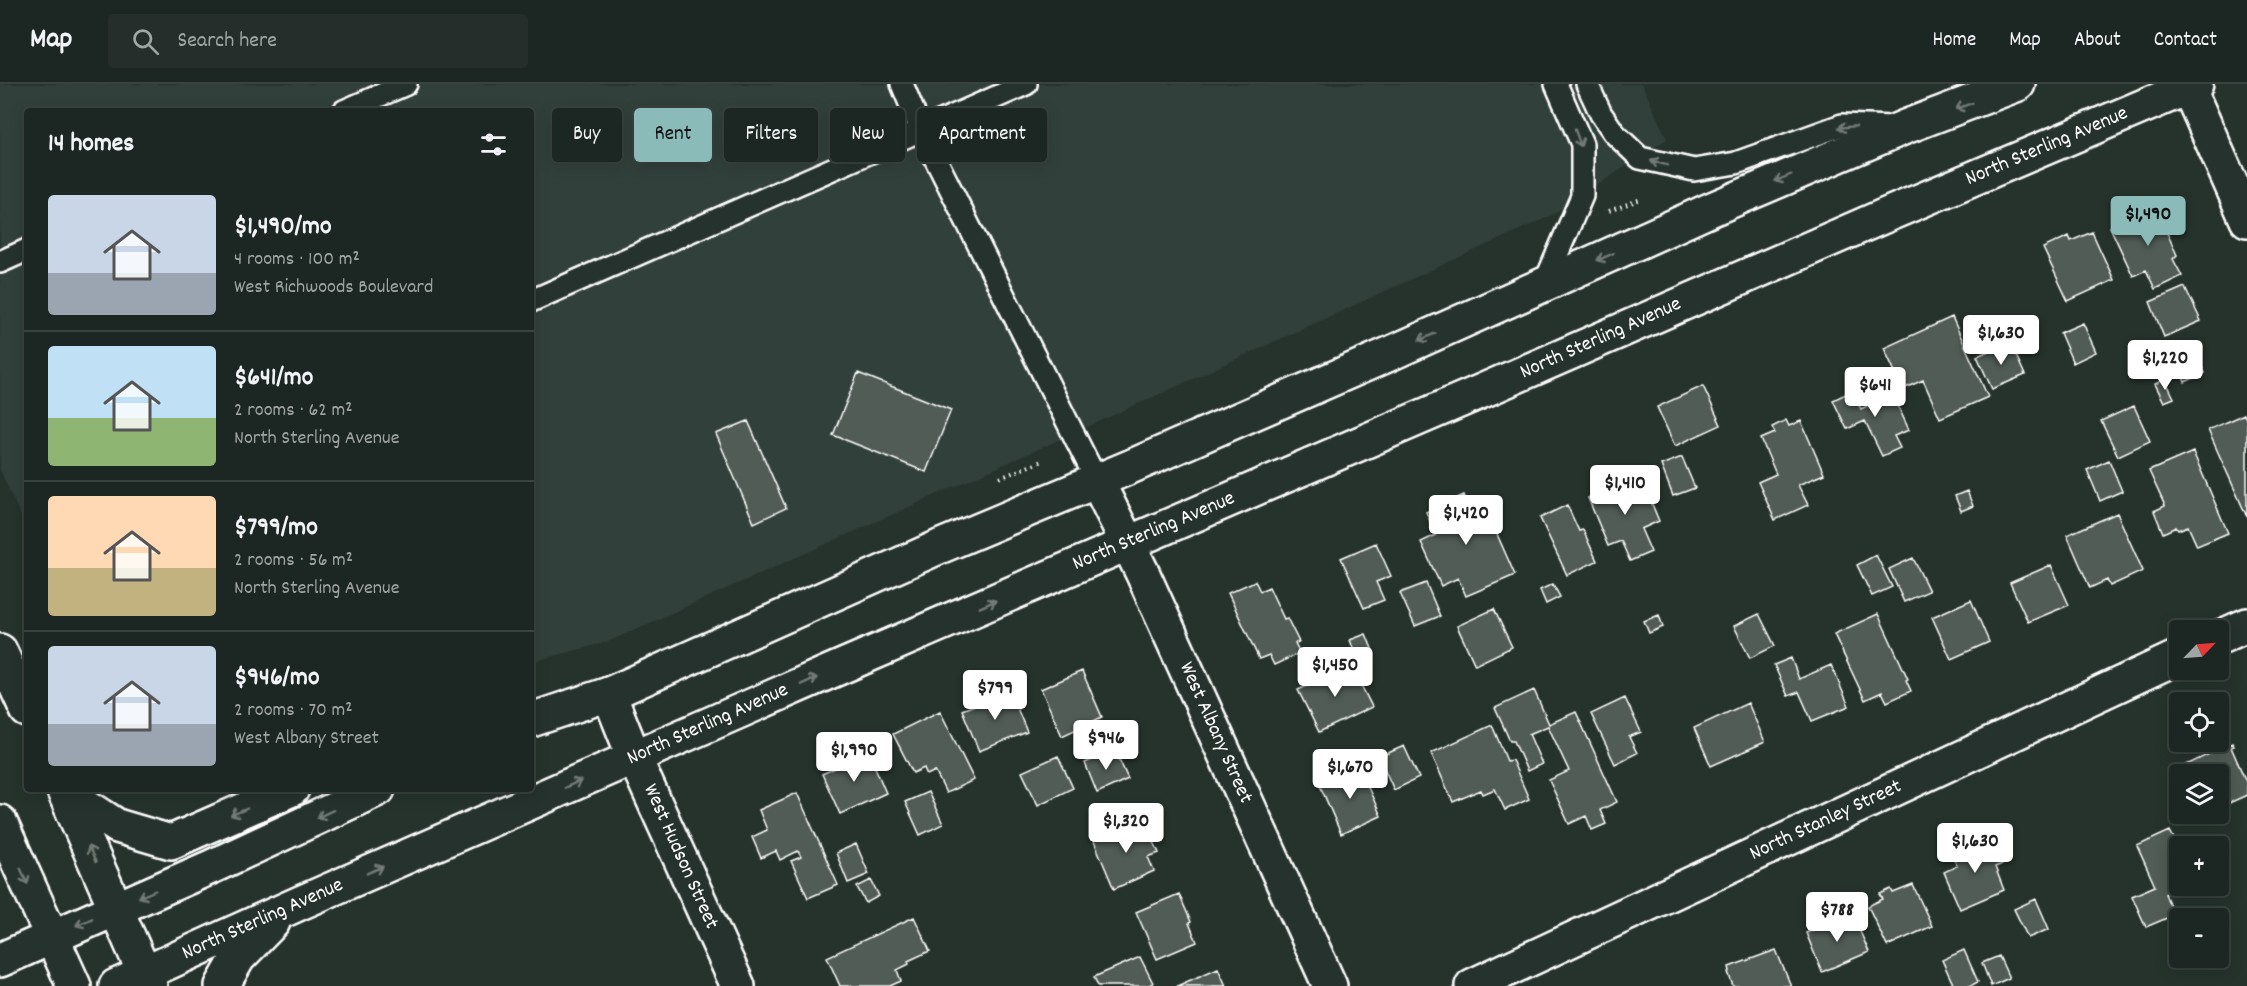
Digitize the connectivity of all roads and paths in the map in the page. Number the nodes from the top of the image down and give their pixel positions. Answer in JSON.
{"nodes":[{"id":1,"x":406,"y":84,"type":"edge"},
{"id":2,"x":902,"y":84,"type":"edge"},
{"id":3,"x":1026,"y":84,"type":"edge"},
{"id":4,"x":1556,"y":84,"type":"edge"},
{"id":5,"x":1587,"y":84,"type":"edge"},
{"id":6,"x":2018,"y":84,"type":"edge"},
{"id":7,"x":2190,"y":85,"type":"edge"},
{"id":8,"x":351,"y":108,"type":"edge"},
{"id":9,"x":971,"y":108,"type":"edge"},
{"id":10,"x":917,"y":120,"type":"edge"},
{"id":11,"x":1905,"y":127,"type":"junction"},
{"id":12,"x":917,"y":132,"type":"edge"},
{"id":13,"x":937,"y":162,"type":"edge"},
{"id":14,"x":1643,"y":198,"type":"dead end"},
{"id":15,"x":1602,"y":214,"type":"dead end"},
{"id":16,"x":2247,"y":220,"type":"edge"},
{"id":17,"x":24,"y":251,"type":"edge"},
{"id":18,"x":0,"y":262,"type":"edge"},
{"id":19,"x":1544,"y":285,"type":"junction"},
{"id":20,"x":534,"y":300,"type":"edge"},
{"id":21,"x":1044,"y":460,"type":"dead end"},
{"id":22,"x":1000,"y":478,"type":"dead end"},
{"id":23,"x":1097,"y":481,"type":"junction"},
{"id":24,"x":1128,"y":543,"type":"junction"},
{"id":25,"x":2247,"y":625,"type":"edge"},
{"id":26,"x":2229,"y":633,"type":"edge"},
{"id":27,"x":0,"y":651,"type":"edge"},
{"id":28,"x":2169,"y":661,"type":"edge"},
{"id":29,"x":609,"y":694,"type":"junction"},
{"id":30,"x":24,"y":703,"type":"edge"},
{"id":31,"x":534,"y":719,"type":"edge"},
{"id":32,"x":634,"y":757,"type":"junction"},
{"id":33,"x":65,"y":792,"type":"edge"},
{"id":34,"x":67,"y":792,"type":"edge"},
{"id":35,"x":285,"y":792,"type":"edge"},
{"id":36,"x":372,"y":792,"type":"edge"},
{"id":37,"x":0,"y":822,"type":"edge"},
{"id":38,"x":117,"y":907,"type":"junction"},
{"id":39,"x":283,"y":911,"type":"junction"},
{"id":40,"x":51,"y":937,"type":"junction"},
{"id":41,"x":0,"y":960,"type":"edge"},
{"id":42,"x":137,"y":982,"type":"edge"},
{"id":43,"x":74,"y":986,"type":"edge"},
{"id":44,"x":222,"y":986,"type":"edge"},
{"id":45,"x":738,"y":986,"type":"edge"},
{"id":46,"x":1330,"y":986,"type":"edge"},
{"id":47,"x":1472,"y":986,"type":"edge"}],
"edges":[{"from":1,"to":8,"type":"lane"},
{"from":2,"to":10,"type":"lane"},
{"from":3,"to":9,"type":"lane"},
{"from":4,"to":19,"type":"lane","one_way":true},
{"from":11,"to":5,"type":"lane","one_way":true},
{"from":6,"to":11,"type":"main road","one_way":true},
{"from":7,"to":16,"type":"main road"},
{"from":7,"to":24,"type":"main road","name":"North Sterling Avenue"},
{"from":11,"to":19,"type":"main road","one_way":true},
{"from":12,"to":20,"type":"lane"},
{"from":13,"to":23,"type":"lane"},
{"from":14,"to":15,"type":"path"},
{"from":17,"to":18,"type":"lane"},
{"from":19,"to":23,"type":"main road","one_way":true},
{"from":21,"to":22,"type":"path"},
{"from":23,"to":24,"type":"main road","name":"West Albany Street"},
{"from":23,"to":29,"type":"main road"},
{"from":32,"to":24,"type":"main road","name":"North Sterling Avenue","one_way":true},
{"from":24,"to":46,"type":"main road","name":"West Albany Street"},
{"from":25,"to":26,"type":"main road"},
{"from":27,"to":30,"type":"main road"},
{"from":28,"to":47,"type":"main road","name":"North Stanley Street"},
{"from":29,"to":31,"type":"main road"},
{"from":29,"to":32,"type":"main road","name":"West Hudson Street"},
{"from":39,"to":32,"type":"main road","name":"North Sterling Avenue","one_way":true},
{"from":32,"to":45,"type":"main road","name":"West Hudson Street"},
{"from":38,"to":33,"type":"main road","one_way":true},
{"from":35,"to":34,"type":"main road","one_way":true},
{"from":36,"to":38,"type":"main road","one_way":true},
{"from":37,"to":40,"type":"main road","one_way":true},
{"from":38,"to":40,"type":"main road","one_way":true},
{"from":38,"to":42,"type":"main road"},
{"from":39,"to":42,"type":"main road","name":"North Sterling Avenue"},
{"from":39,"to":44,"type":"main road"},
{"from":40,"to":41,"type":"main road"},
{"from":40,"to":43,"type":"main road"}]}
